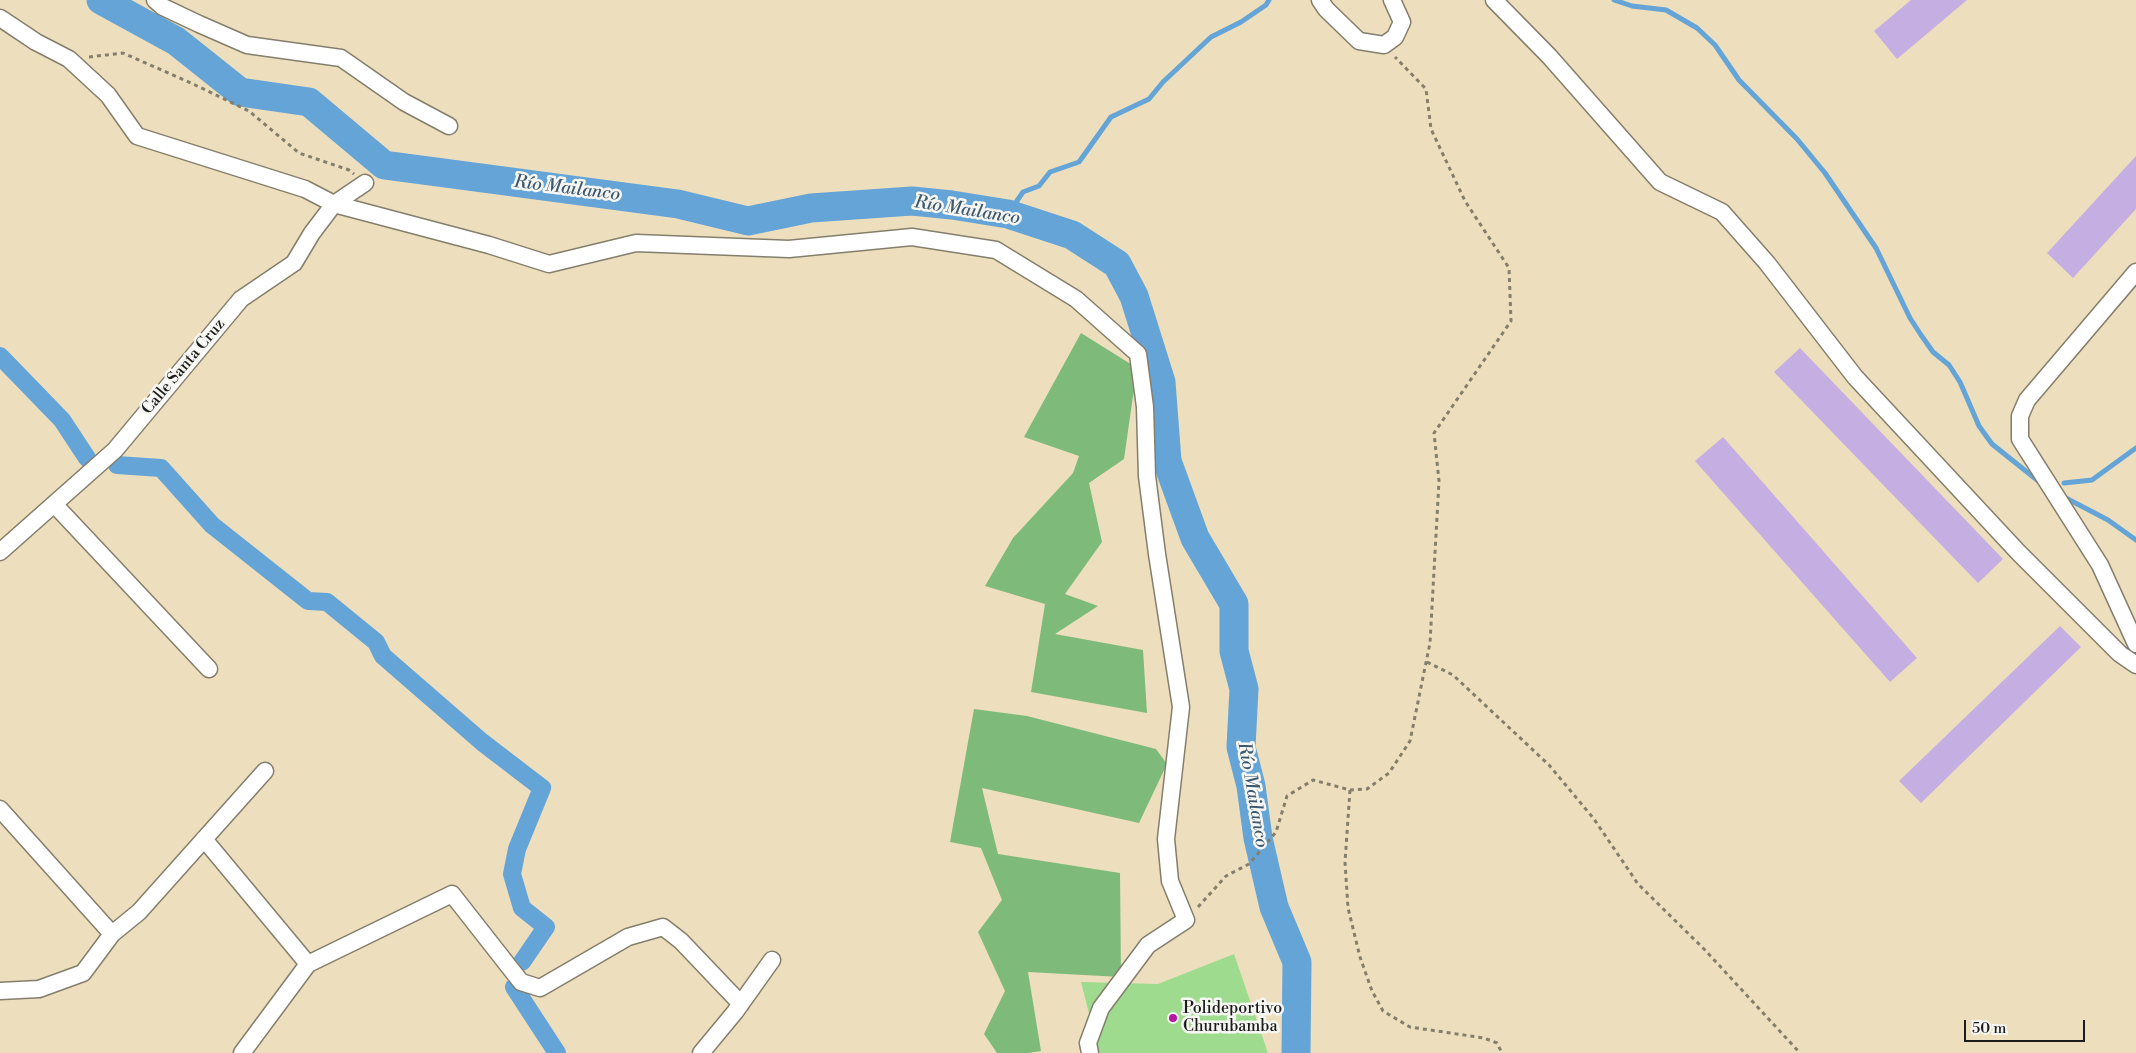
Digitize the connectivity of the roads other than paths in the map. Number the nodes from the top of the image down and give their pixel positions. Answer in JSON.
{"nodes":[{"id":1,"x":155,"y":0,"type":"edge"},
{"id":2,"x":1320,"y":0,"type":"edge"},
{"id":3,"x":1392,"y":0,"type":"edge"},
{"id":4,"x":1494,"y":0,"type":"edge"},
{"id":5,"x":0,"y":18,"type":"edge"},
{"id":6,"x":449,"y":126,"type":"dead end"},
{"id":7,"x":365,"y":183,"type":"road end"},
{"id":8,"x":334,"y":204,"type":"junction"},
{"id":9,"x":2136,"y":272,"type":"edge"},
{"id":10,"x":54,"y":504,"type":"junction"},
{"id":11,"x":0,"y":552,"type":"edge"},
{"id":12,"x":2136,"y":644,"type":"edge"},
{"id":13,"x":2136,"y":664,"type":"edge"},
{"id":14,"x":209,"y":669,"type":"dead end"},
{"id":15,"x":265,"y":771,"type":"dead end"},
{"id":16,"x":0,"y":809,"type":"edge"},
{"id":17,"x":204,"y":839,"type":"junction"},
{"id":18,"x":112,"y":934,"type":"junction"},
{"id":19,"x":772,"y":960,"type":"dead end"},
{"id":20,"x":308,"y":964,"type":"junction"},
{"id":21,"x":0,"y":992,"type":"edge"},
{"id":22,"x":741,"y":1004,"type":"junction"},
{"id":23,"x":242,"y":1053,"type":"edge"},
{"id":24,"x":701,"y":1053,"type":"edge"},
{"id":25,"x":1090,"y":1053,"type":"edge"}],
"edges":[{"from":1,"to":6,"type":"street"},
{"from":2,"to":3,"type":"street"},
{"from":4,"to":13,"type":"street"},
{"from":5,"to":8,"type":"street"},
{"from":7,"to":8,"type":"street","name":"Calle Santa Cruz"},
{"from":8,"to":10,"type":"street","name":"Calle Santa Cruz"},
{"from":8,"to":25,"type":"street"},
{"from":9,"to":12,"type":"street"},
{"from":10,"to":11,"type":"street","name":"Calle Santa Cruz"},
{"from":10,"to":14,"type":"street"},
{"from":15,"to":17,"type":"street"},
{"from":16,"to":18,"type":"street"},
{"from":17,"to":18,"type":"street"},
{"from":17,"to":20,"type":"street"},
{"from":18,"to":21,"type":"street"},
{"from":19,"to":22,"type":"street"},
{"from":20,"to":22,"type":"street"},
{"from":20,"to":23,"type":"street"},
{"from":22,"to":24,"type":"street"}]}
